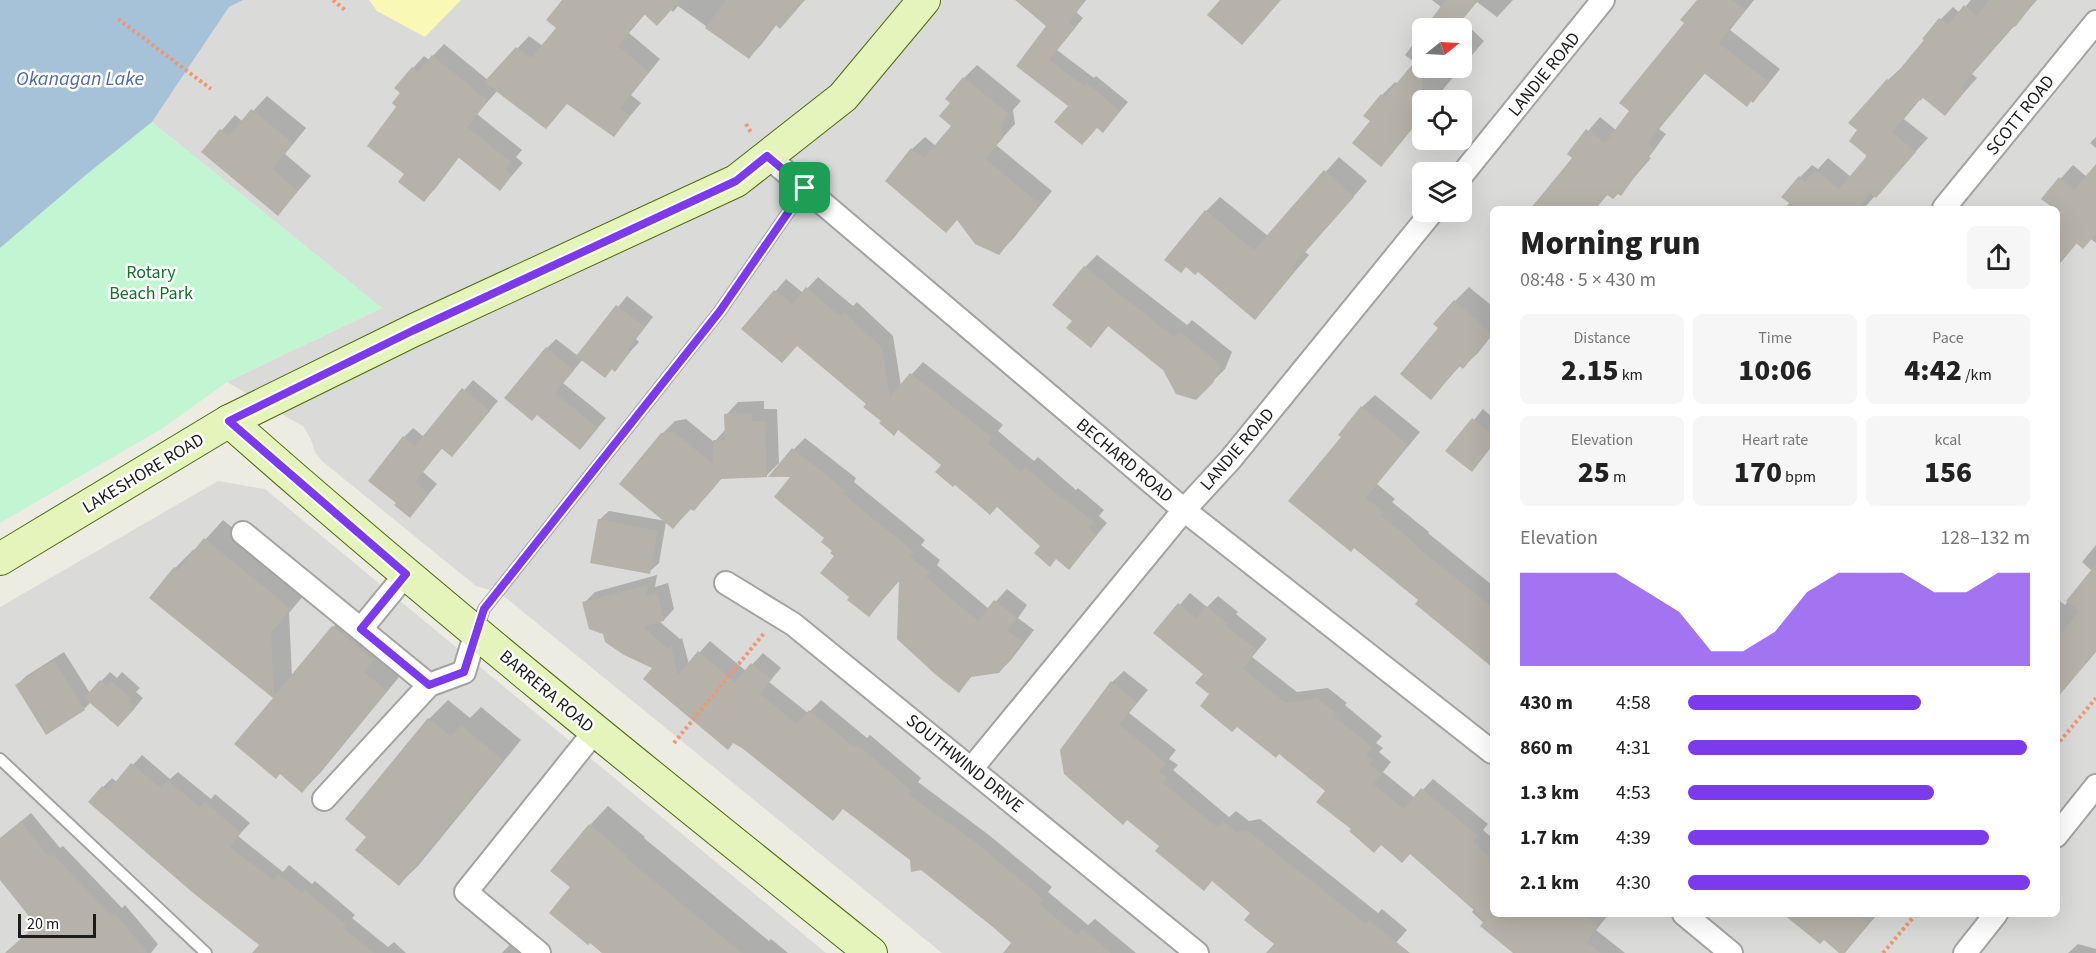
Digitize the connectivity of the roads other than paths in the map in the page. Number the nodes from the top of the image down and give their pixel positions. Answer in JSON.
{"nodes":[{"id":1,"x":924,"y":0,"type":"edge"},
{"id":2,"x":1603,"y":0,"type":"edge"},
{"id":3,"x":2096,"y":22,"type":"edge"},
{"id":4,"x":767,"y":156,"type":"junction"},
{"id":5,"x":1472,"y":162,"type":"edge"},
{"id":6,"x":805,"y":188,"type":"junction"},
{"id":7,"x":1946,"y":206,"type":"edge"},
{"id":8,"x":1424,"y":222,"type":"edge"},
{"id":9,"x":229,"y":421,"type":"junction"},
{"id":10,"x":1184,"y":510,"type":"junction"},
{"id":11,"x":243,"y":533,"type":"dead end"},
{"id":12,"x":0,"y":560,"type":"edge"},
{"id":13,"x":406,"y":574,"type":"junction"},
{"id":14,"x":726,"y":583,"type":"dead end"},
{"id":15,"x":361,"y":629,"type":"junction"},
{"id":16,"x":476,"y":632,"type":"junction"},
{"id":17,"x":429,"y":685,"type":"junction"},
{"id":18,"x":595,"y":731,"type":"junction"},
{"id":19,"x":1490,"y":750,"type":"edge"},
{"id":20,"x":0,"y":759,"type":"edge"},
{"id":21,"x":972,"y":768,"type":"junction"},
{"id":22,"x":2096,"y":786,"type":"edge"},
{"id":23,"x":324,"y":799,"type":"dead end"},
{"id":24,"x":2060,"y":831,"type":"edge"},
{"id":25,"x":1688,"y":917,"type":"edge"},
{"id":26,"x":1994,"y":917,"type":"edge"},
{"id":27,"x":206,"y":953,"type":"edge"},
{"id":28,"x":539,"y":953,"type":"edge"},
{"id":29,"x":871,"y":953,"type":"edge"},
{"id":30,"x":1197,"y":953,"type":"edge"},
{"id":31,"x":1731,"y":953,"type":"edge"},
{"id":32,"x":1965,"y":953,"type":"edge"}],
"edges":[{"from":1,"to":4,"type":"main road","name":"LAKESHORE ROAD"},
{"from":2,"to":5,"type":"street","name":"LANDIE ROAD"},
{"from":3,"to":7,"type":"street","name":"SCOTT ROAD"},
{"from":4,"to":6,"type":"street","name":"BECHARD ROAD"},
{"from":4,"to":9,"type":"main road","name":"LAKESHORE ROAD"},
{"from":6,"to":10,"type":"street","name":"BECHARD ROAD"},
{"from":6,"to":16,"type":"lane"},
{"from":8,"to":10,"type":"street","name":"LANDIE ROAD"},
{"from":9,"to":12,"type":"main road","name":"LAKESHORE ROAD"},
{"from":9,"to":13,"type":"main road","name":"BARRERA ROAD"},
{"from":10,"to":19,"type":"street","name":"BECHARD ROAD"},
{"from":10,"to":21,"type":"street","name":"LANDIE ROAD"},
{"from":11,"to":15,"type":"street"},
{"from":13,"to":15,"type":"street"},
{"from":13,"to":16,"type":"main road","name":"BARRERA ROAD"},
{"from":14,"to":21,"type":"street","name":"SOUTHWIND DRIVE"},
{"from":15,"to":17,"type":"street"},
{"from":16,"to":17,"type":"street"},
{"from":16,"to":18,"type":"main road","name":"BARRERA ROAD"},
{"from":17,"to":23,"type":"street"},
{"from":18,"to":28,"type":"street"},
{"from":18,"to":29,"type":"main road","name":"BARRERA ROAD"},
{"from":20,"to":27,"type":"lane"},
{"from":21,"to":30,"type":"street","name":"SOUTHWIND DRIVE"},
{"from":22,"to":24,"type":"street"},
{"from":25,"to":31,"type":"street"},
{"from":26,"to":32,"type":"street"}]}
